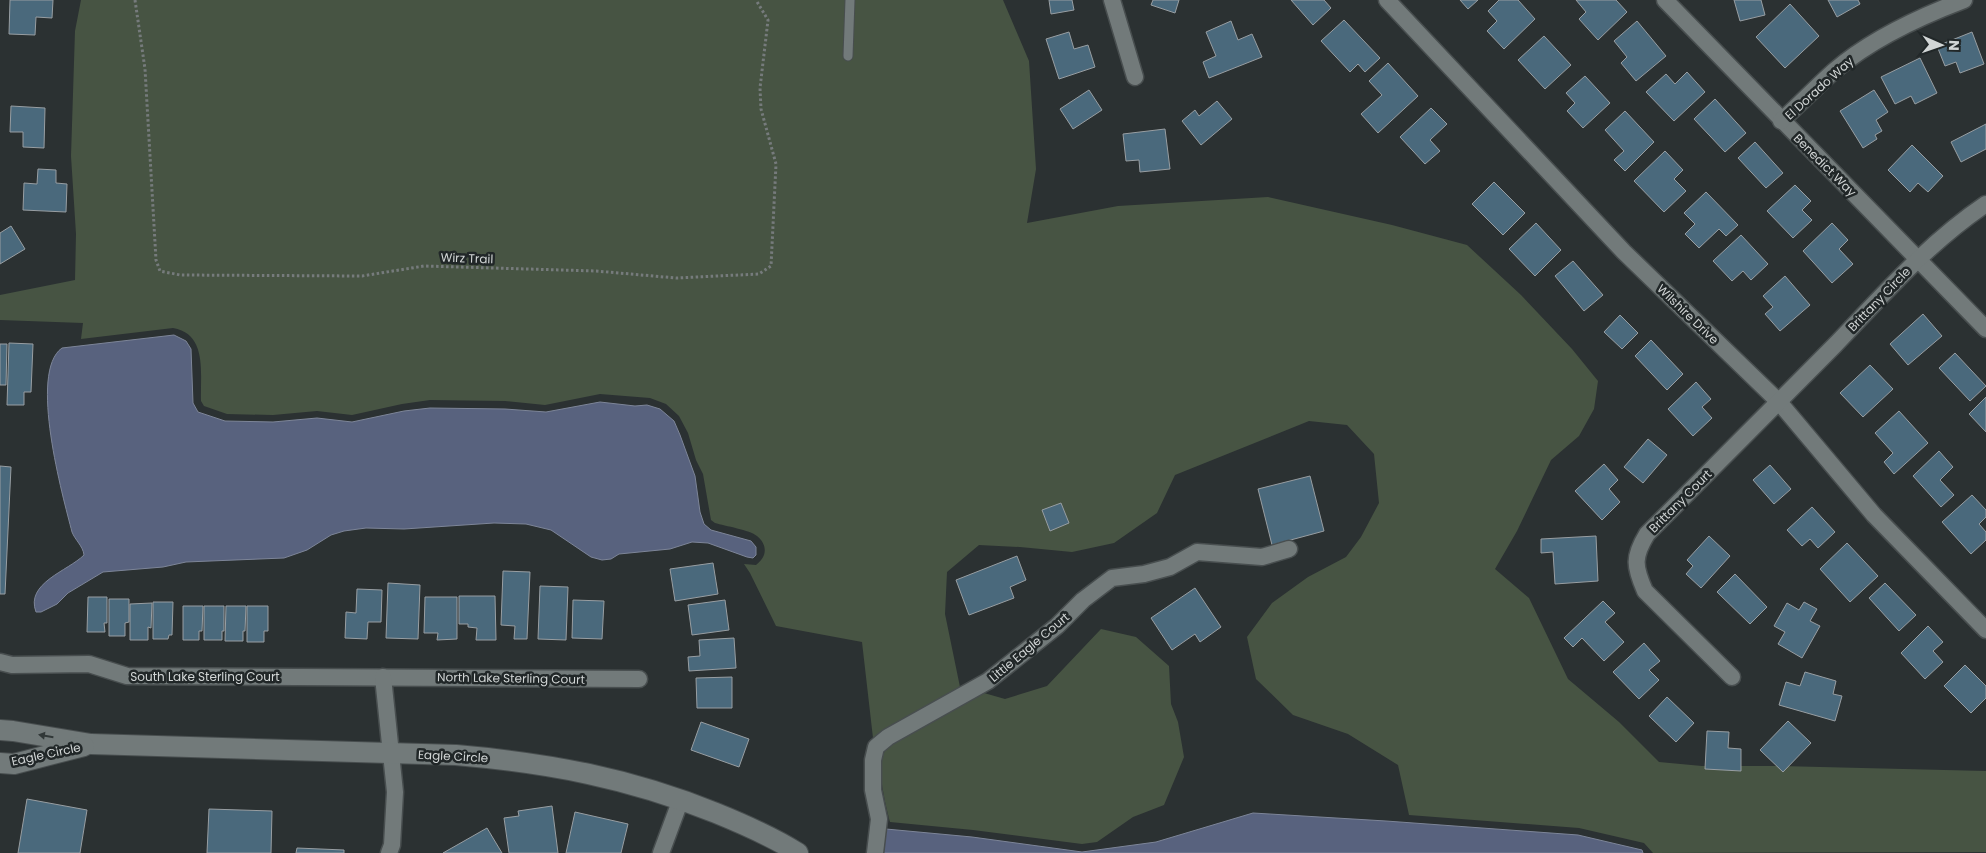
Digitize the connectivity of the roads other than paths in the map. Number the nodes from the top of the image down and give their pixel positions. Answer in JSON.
{"nodes":[{"id":1,"x":850,"y":0,"type":"edge"},
{"id":2,"x":1112,"y":0,"type":"edge"},
{"id":3,"x":1387,"y":0,"type":"edge"},
{"id":4,"x":1665,"y":0,"type":"edge"},
{"id":5,"x":1964,"y":0,"type":"edge"},
{"id":6,"x":848,"y":56,"type":"dead end"},
{"id":7,"x":1135,"y":77,"type":"dead end"},
{"id":8,"x":1782,"y":121,"type":"junction"},
{"id":9,"x":1986,"y":204,"type":"edge"},
{"id":10,"x":1918,"y":259,"type":"junction"},
{"id":11,"x":1986,"y":329,"type":"edge"},
{"id":12,"x":1779,"y":402,"type":"junction"},
{"id":13,"x":1289,"y":549,"type":"dead end"},
{"id":14,"x":1986,"y":630,"type":"edge"},
{"id":15,"x":0,"y":662,"type":"edge"},
{"id":16,"x":383,"y":676,"type":"junction"},
{"id":17,"x":1732,"y":676,"type":"dead end"},
{"id":18,"x":639,"y":679,"type":"dead end"},
{"id":19,"x":0,"y":730,"type":"edge"},
{"id":20,"x":91,"y":744,"type":"junction"},
{"id":21,"x":391,"y":754,"type":"junction"},
{"id":22,"x":0,"y":763,"type":"edge"},
{"id":23,"x":681,"y":799,"type":"junction"},
{"id":24,"x":389,"y":853,"type":"edge"},
{"id":25,"x":661,"y":853,"type":"edge"},
{"id":26,"x":798,"y":853,"type":"edge"},
{"id":27,"x":876,"y":853,"type":"edge"}],
"edges":[{"from":1,"to":6,"type":"lane"},
{"from":2,"to":7,"type":"street"},
{"from":3,"to":12,"type":"street","name":"Wilshire Drive"},
{"from":4,"to":8,"type":"street","name":"Benedict Way"},
{"from":5,"to":8,"type":"street","name":"El Dorado Way"},
{"from":8,"to":10,"type":"street","name":"Benedict Way"},
{"from":9,"to":10,"type":"street","name":"Brittany Circle"},
{"from":10,"to":11,"type":"street","name":"Benedict Way"},
{"from":10,"to":12,"type":"street","name":"Brittany Circle"},
{"from":12,"to":14,"type":"street","name":"Wilshire Drive"},
{"from":12,"to":17,"type":"street","name":"Brittany Court"},
{"from":13,"to":27,"type":"street","name":"Little Eagle Court"},
{"from":15,"to":16,"type":"street","name":"South Lake Sterling Court"},
{"from":16,"to":18,"type":"street","name":"North Lake Sterling Court"},
{"from":16,"to":21,"type":"street"},
{"from":20,"to":19,"type":"street","name":"Eagle Circle","one_way":true},
{"from":20,"to":21,"type":"street","name":"Eagle Circle"},
{"from":20,"to":22,"type":"street","name":"Eagle Circle"},
{"from":21,"to":23,"type":"street","name":"Eagle Circle"},
{"from":21,"to":24,"type":"street"},
{"from":23,"to":25,"type":"street"},
{"from":23,"to":26,"type":"street","name":"Eagle Circle"}]}
